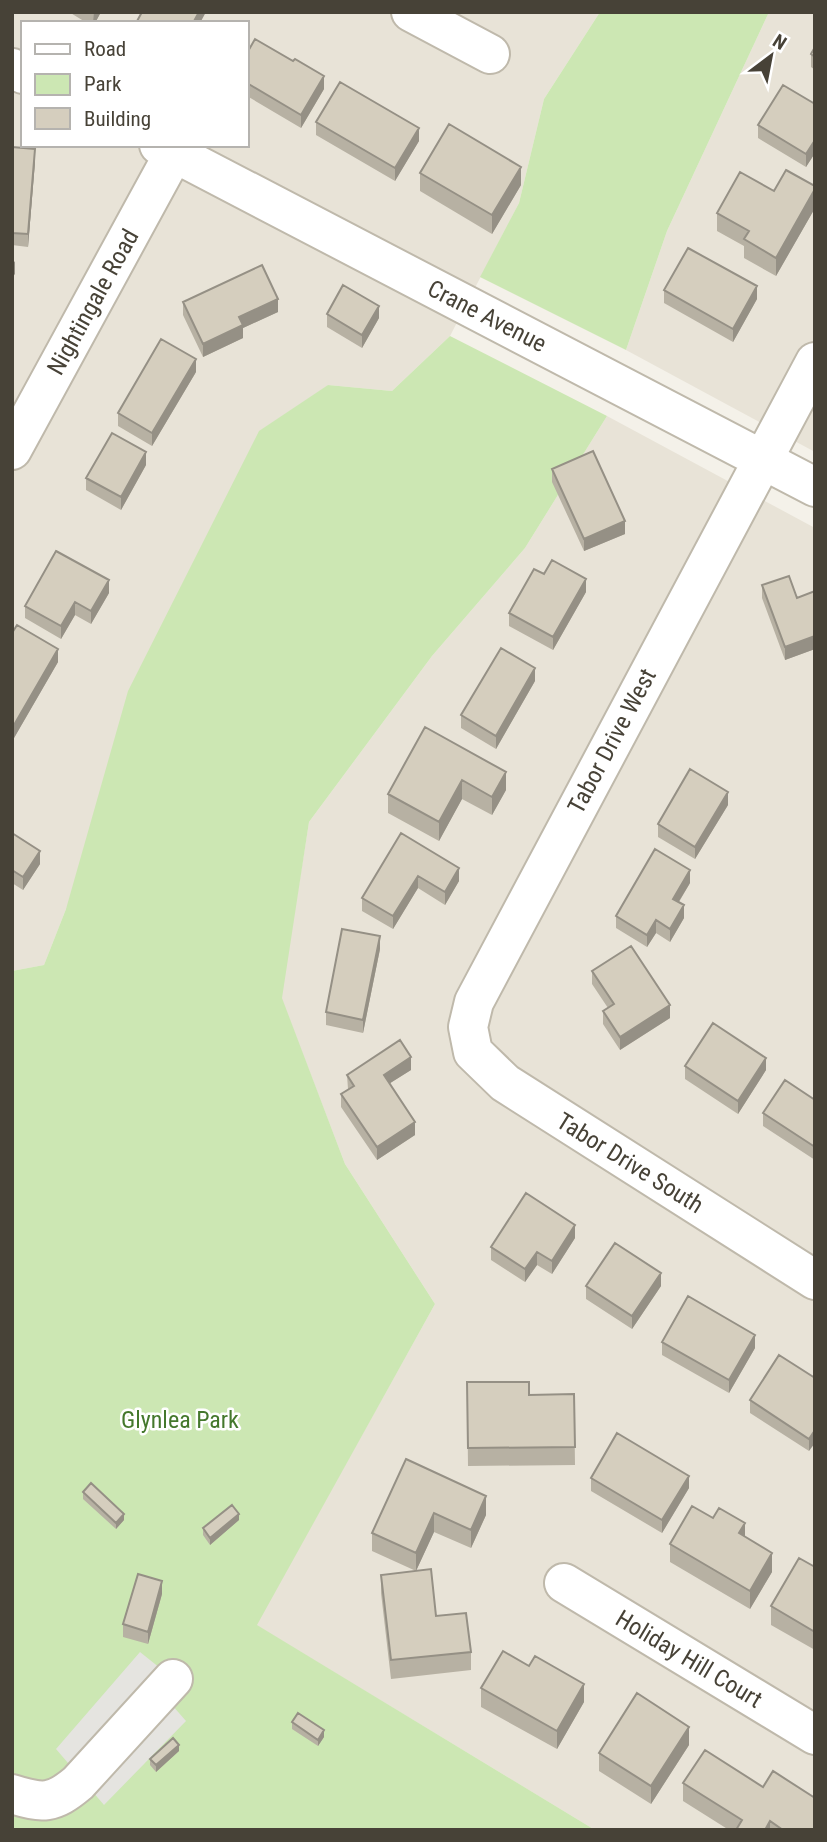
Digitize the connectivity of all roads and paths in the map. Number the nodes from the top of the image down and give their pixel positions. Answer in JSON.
{"nodes":[{"id":1,"x":411,"y":12,"type":"edge"},
{"id":2,"x":490,"y":54,"type":"dead end"},
{"id":3,"x":167,"y":149,"type":"edge"},
{"id":4,"x":815,"y":362,"type":"edge"},
{"id":5,"x":12,"y":450,"type":"edge"},
{"id":6,"x":762,"y":458,"type":"junction"},
{"id":7,"x":815,"y":487,"type":"edge"},
{"id":8,"x":468,"y":1027,"type":"joint"},
{"id":9,"x":815,"y":1280,"type":"edge"},
{"id":10,"x":564,"y":1583,"type":"dead end"},
{"id":11,"x":173,"y":1679,"type":"dead end"},
{"id":12,"x":815,"y":1735,"type":"edge"},
{"id":13,"x":12,"y":1794,"type":"edge"}],
"edges":[{"from":1,"to":2,"type":"street"},
{"from":3,"to":5,"type":"street","name":"Nightingale Road"},
{"from":3,"to":6,"type":"street","name":"Crane Avenue"},
{"from":4,"to":6,"type":"street","name":"Tabor Drive West"},
{"from":6,"to":7,"type":"street","name":"Crane Avenue"},
{"from":6,"to":8,"type":"street","name":"Tabor Drive West"},
{"from":8,"to":9,"type":"street","name":"Tabor Drive South"},
{"from":10,"to":12,"type":"street","name":"Holiday Hill Court"},
{"from":11,"to":13,"type":"street"}]}
